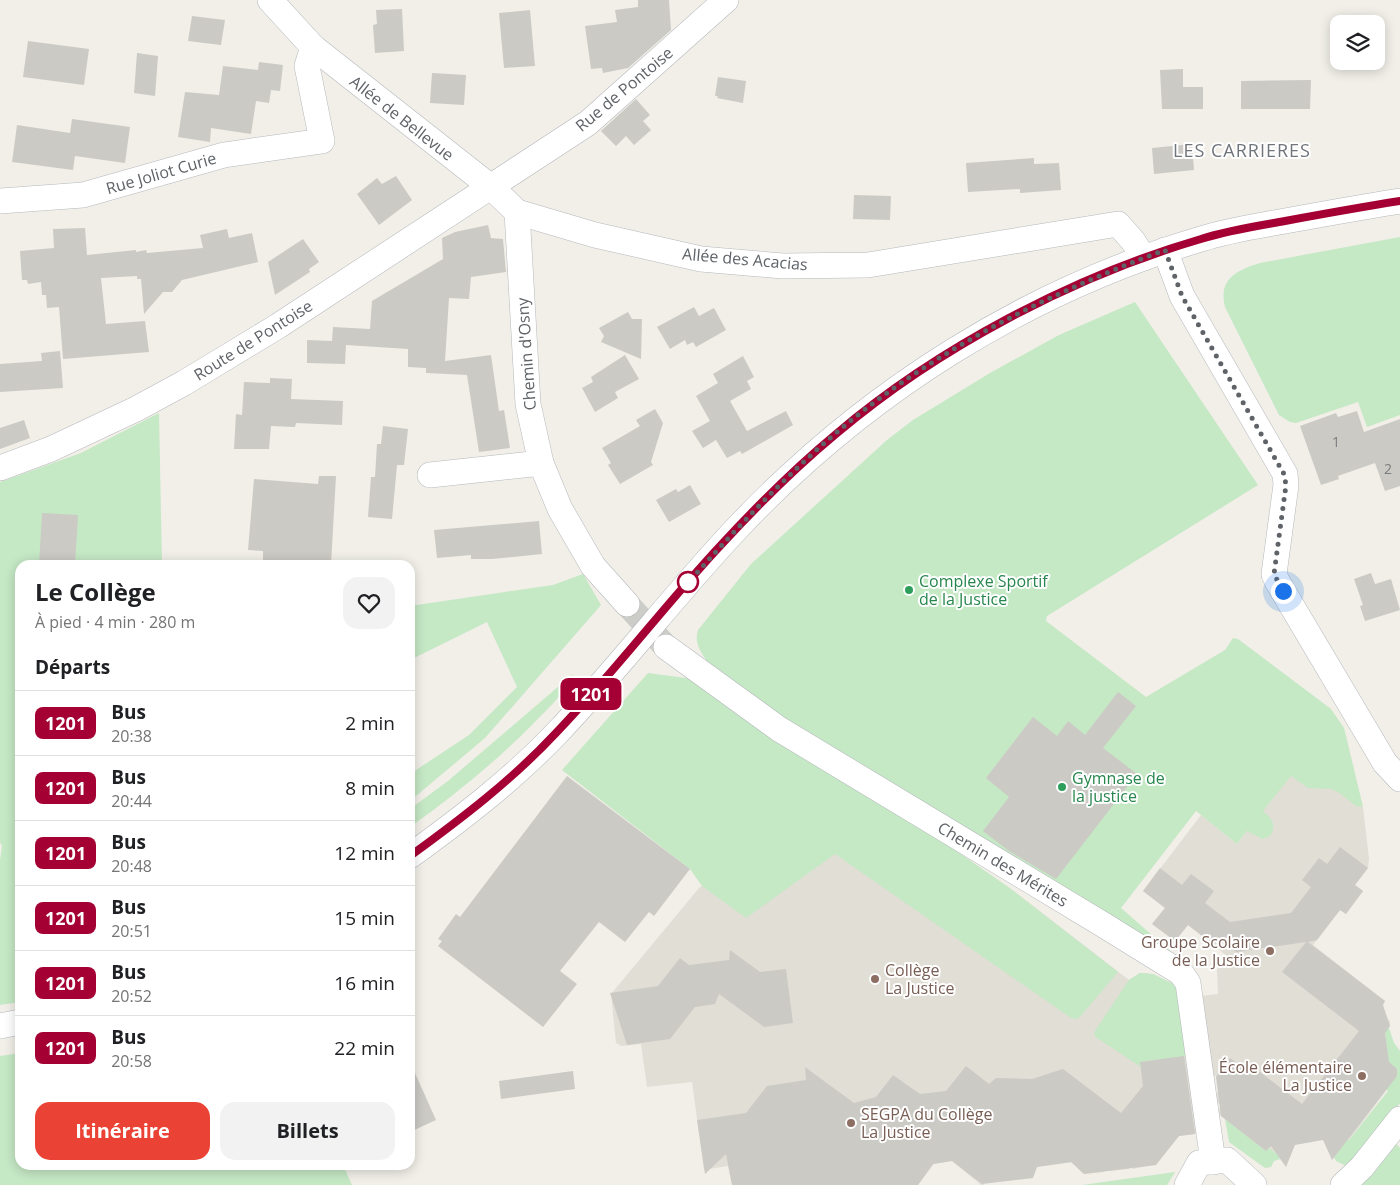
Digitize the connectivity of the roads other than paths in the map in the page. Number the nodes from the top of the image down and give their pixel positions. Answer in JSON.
{"nodes":[{"id":1,"x":270,"y":0,"type":"edge"},
{"id":2,"x":726,"y":0,"type":"edge"},
{"id":3,"x":313,"y":47,"type":"junction"},
{"id":4,"x":491,"y":187,"type":"junction"},
{"id":5,"x":0,"y":201,"type":"edge"},
{"id":6,"x":1400,"y":201,"type":"edge"},
{"id":7,"x":517,"y":212,"type":"junction"},
{"id":8,"x":1154,"y":254,"type":"junction"},
{"id":9,"x":541,"y":463,"type":"junction"},
{"id":10,"x":0,"y":468,"type":"edge"},
{"id":11,"x":430,"y":475,"type":"dead end"},
{"id":12,"x":622,"y":599,"type":"tunnel mouth"},
{"id":13,"x":666,"y":647,"type":"tunnel mouth"},
{"id":14,"x":1400,"y":779,"type":"edge"},
{"id":15,"x":415,"y":852,"type":"edge"},
{"id":16,"x":15,"y":1023,"type":"edge"},
{"id":17,"x":0,"y":1026,"type":"edge"},
{"id":18,"x":1400,"y":1119,"type":"edge"},
{"id":19,"x":1213,"y":1162,"type":"junction"},
{"id":20,"x":1187,"y":1185,"type":"edge"},
{"id":21,"x":1254,"y":1185,"type":"edge"},
{"id":22,"x":1343,"y":1185,"type":"edge"}],
"edges":[{"from":1,"to":3,"type":"street","name":"Allée de Bellevue"},
{"from":2,"to":4,"type":"street","name":"Rue de Pontoise"},
{"from":3,"to":4,"type":"street","name":"Allée de Bellevue"},
{"from":3,"to":5,"type":"street","name":"Rue Joliot Curie"},
{"from":4,"to":7,"type":"street","name":"Allée des Acacias"},
{"from":4,"to":10,"type":"street","name":"Route de Pontoise"},
{"from":6,"to":8,"type":"street"},
{"from":7,"to":8,"type":"street","name":"Allée des Acacias"},
{"from":7,"to":9,"type":"street","name":"Chemin d'Osny"},
{"from":8,"to":14,"type":"street"},
{"from":8,"to":15,"type":"street"},
{"from":9,"to":11,"type":"street"},
{"from":9,"to":12,"type":"street","name":"Chemin d'Osny"},
{"from":13,"to":19,"type":"street","name":"Chemin des Mérites"},
{"from":16,"to":17,"type":"street"},
{"from":18,"to":22,"type":"street"},
{"from":19,"to":20,"type":"street"},
{"from":19,"to":21,"type":"street"}]}
